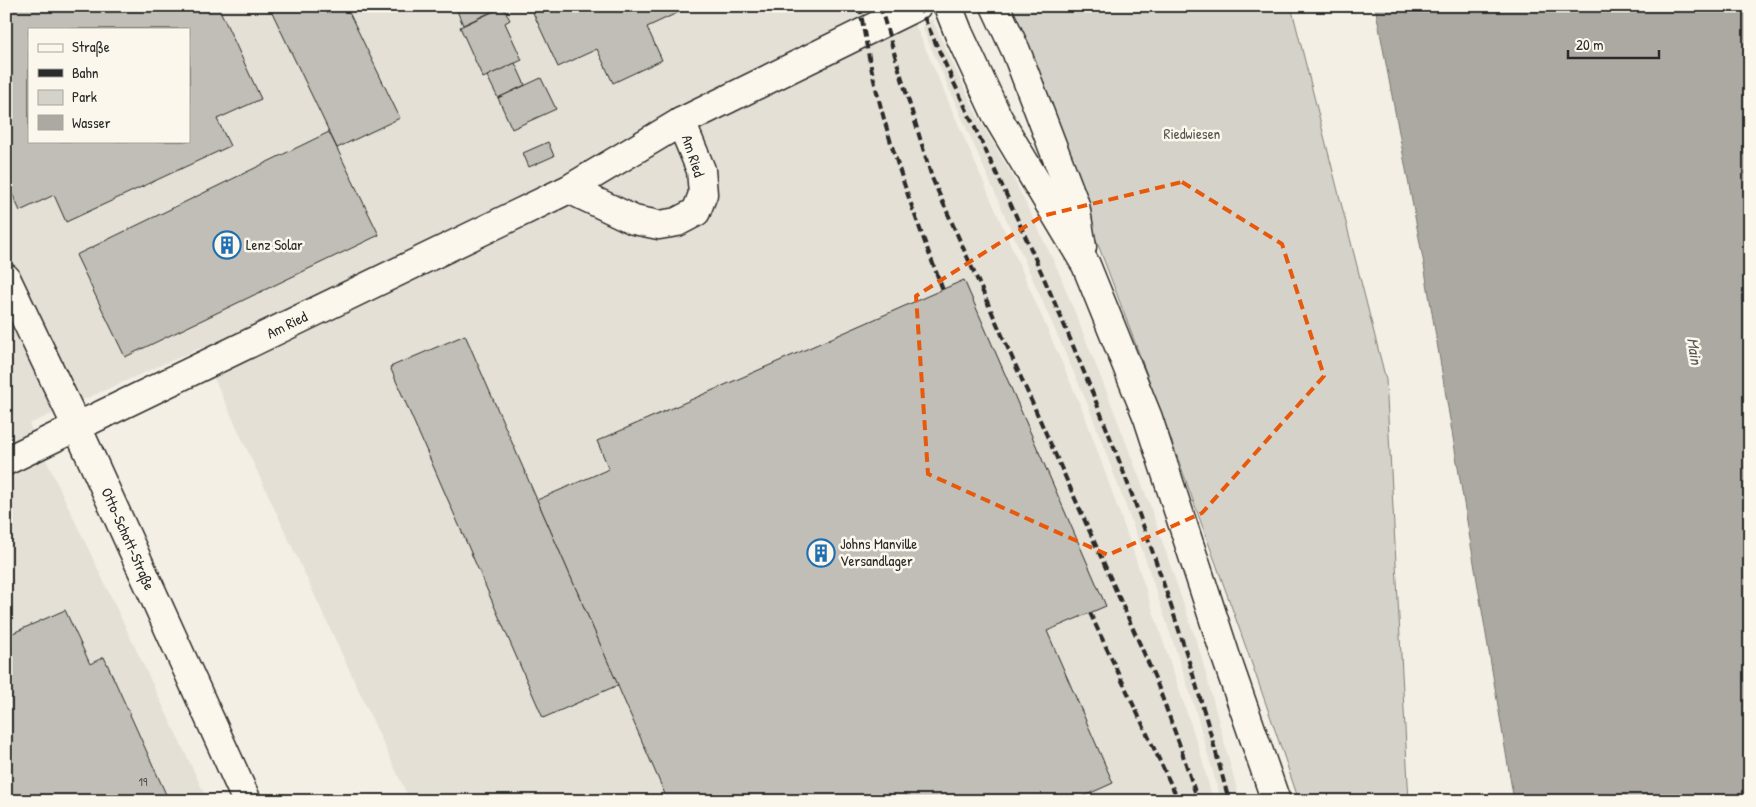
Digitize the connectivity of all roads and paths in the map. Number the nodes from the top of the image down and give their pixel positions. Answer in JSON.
{"nodes":[{"id":1,"x":917,"y":6,"type":"edge"},
{"id":2,"x":948,"y":6,"type":"edge"},
{"id":3,"x":995,"y":6,"type":"edge"},
{"id":4,"x":681,"y":122,"type":"junction"},
{"id":5,"x":569,"y":189,"type":"junction"},
{"id":6,"x":1086,"y":265,"type":"junction"},
{"id":7,"x":6,"y":278,"type":"edge"},
{"id":8,"x":77,"y":427,"type":"junction"},
{"id":9,"x":6,"y":461,"type":"edge"},
{"id":10,"x":247,"y":801,"type":"edge"},
{"id":11,"x":1276,"y":801,"type":"edge"}],
"edges":[{"from":1,"to":4,"type":"street"},
{"from":2,"to":6,"type":"street"},
{"from":3,"to":6,"type":"street"},
{"from":4,"to":5,"type":"street","name":"Am Ried"},
{"from":4,"to":5,"type":"street","name":"Am Ried"},
{"from":5,"to":8,"type":"street","name":"Am Ried"},
{"from":6,"to":11,"type":"street"},
{"from":7,"to":8,"type":"street","name":"Otto-Schott-Straße"},
{"from":8,"to":9,"type":"street","name":"Am Ried"},
{"from":8,"to":10,"type":"street","name":"Otto-Schott-Straße"}]}
